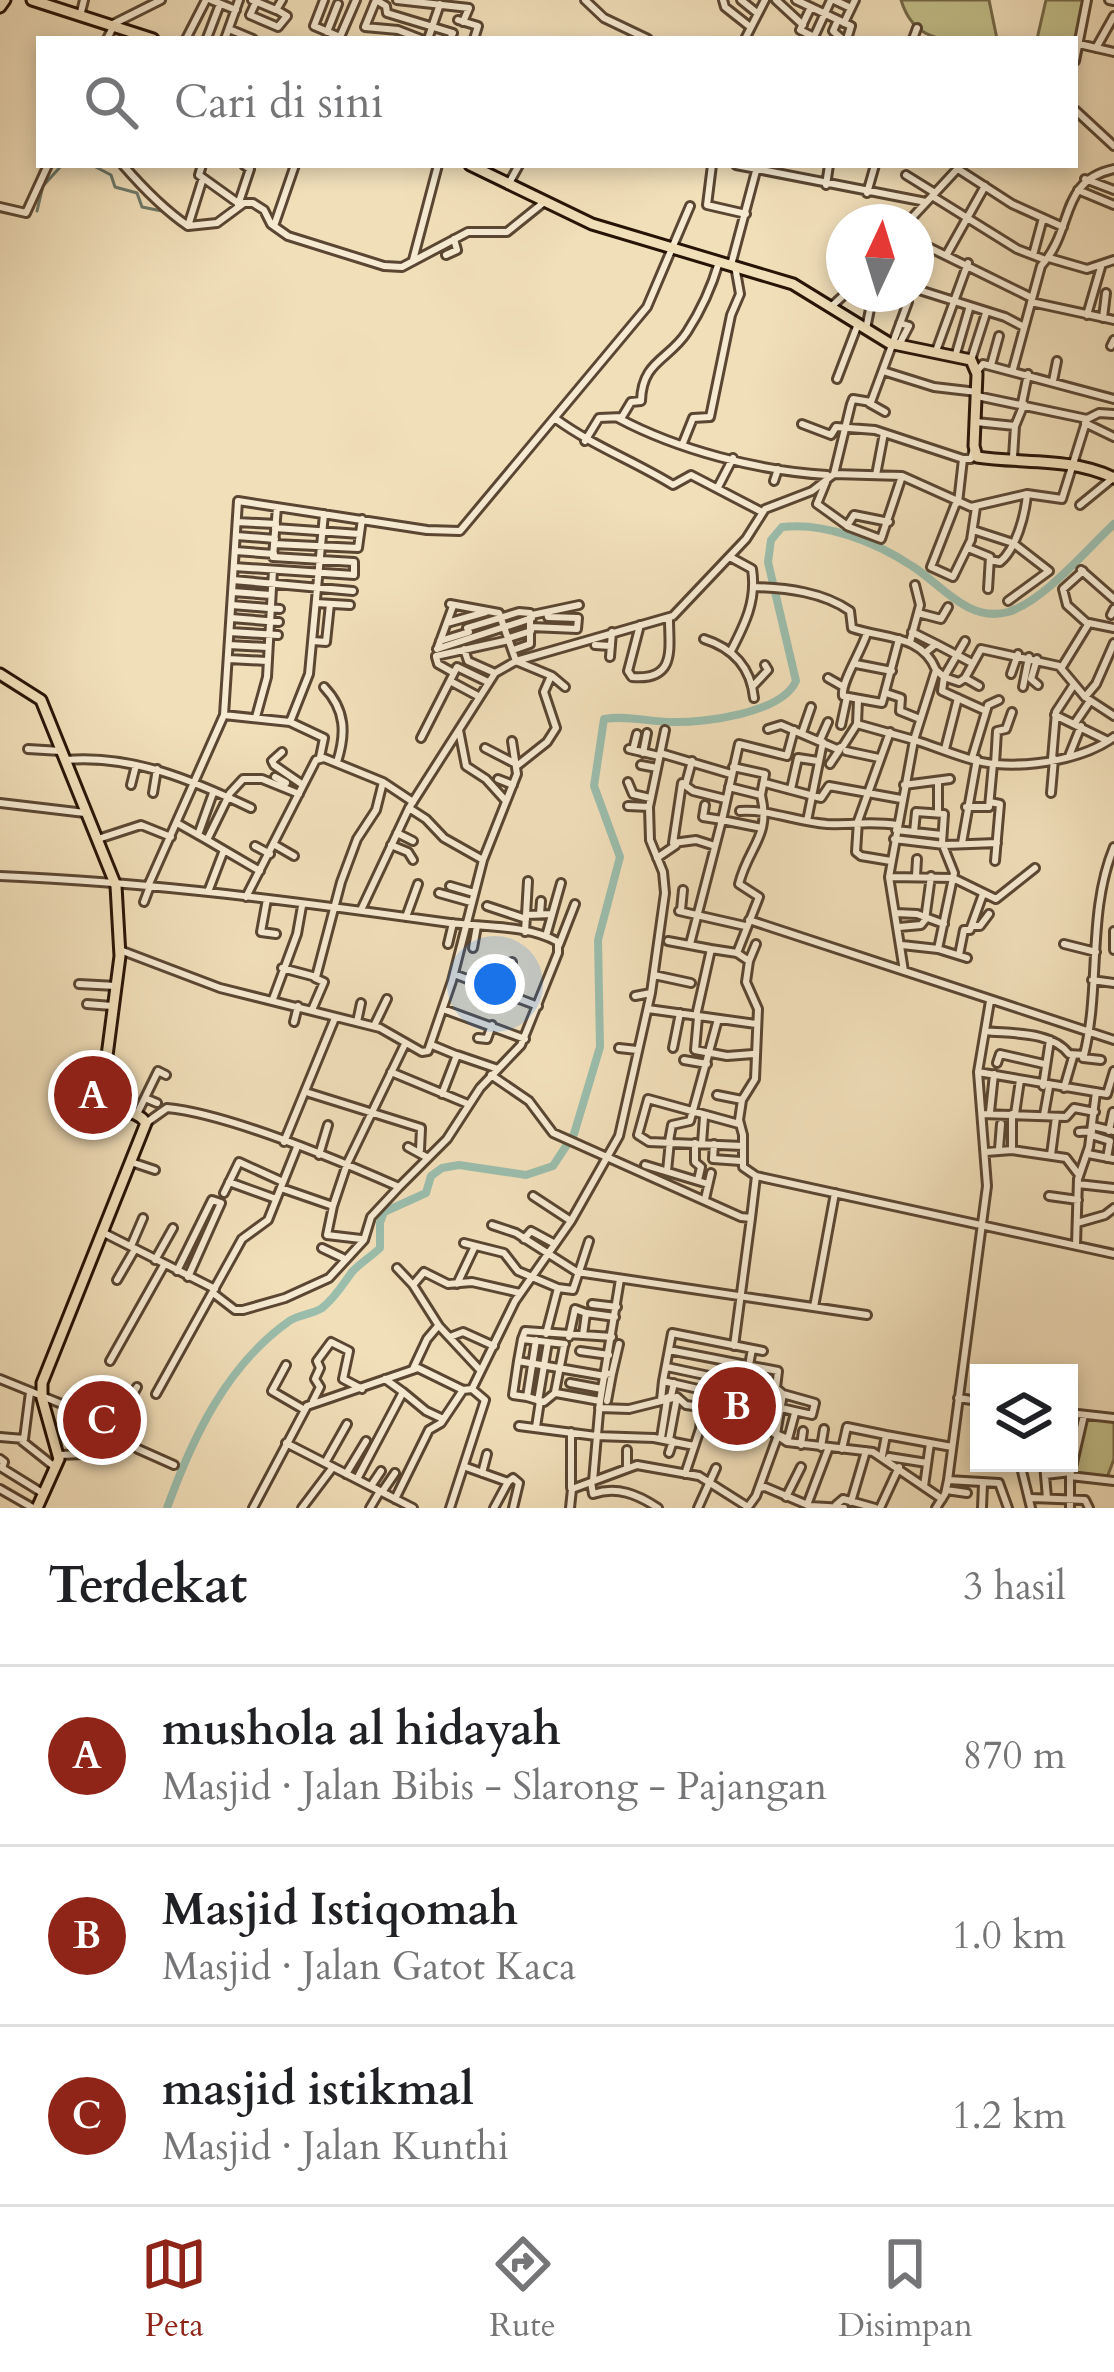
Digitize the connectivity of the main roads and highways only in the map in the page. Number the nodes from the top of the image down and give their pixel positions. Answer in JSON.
{"nodes":[{"id":1,"x":32,"y":0,"type":"edge"},
{"id":2,"x":143,"y":36,"type":"edge"},
{"id":3,"x":476,"y":168,"type":"edge"},
{"id":4,"x":1113,"y":478,"type":"edge"},
{"id":5,"x":0,"y":674,"type":"edge"},
{"id":6,"x":35,"y":1508,"type":"edge"}],
"edges":[{"from":1,"to":2,"type":"main road"},
{"from":3,"to":4,"type":"main road"},
{"from":5,"to":6,"type":"main road"}]}
